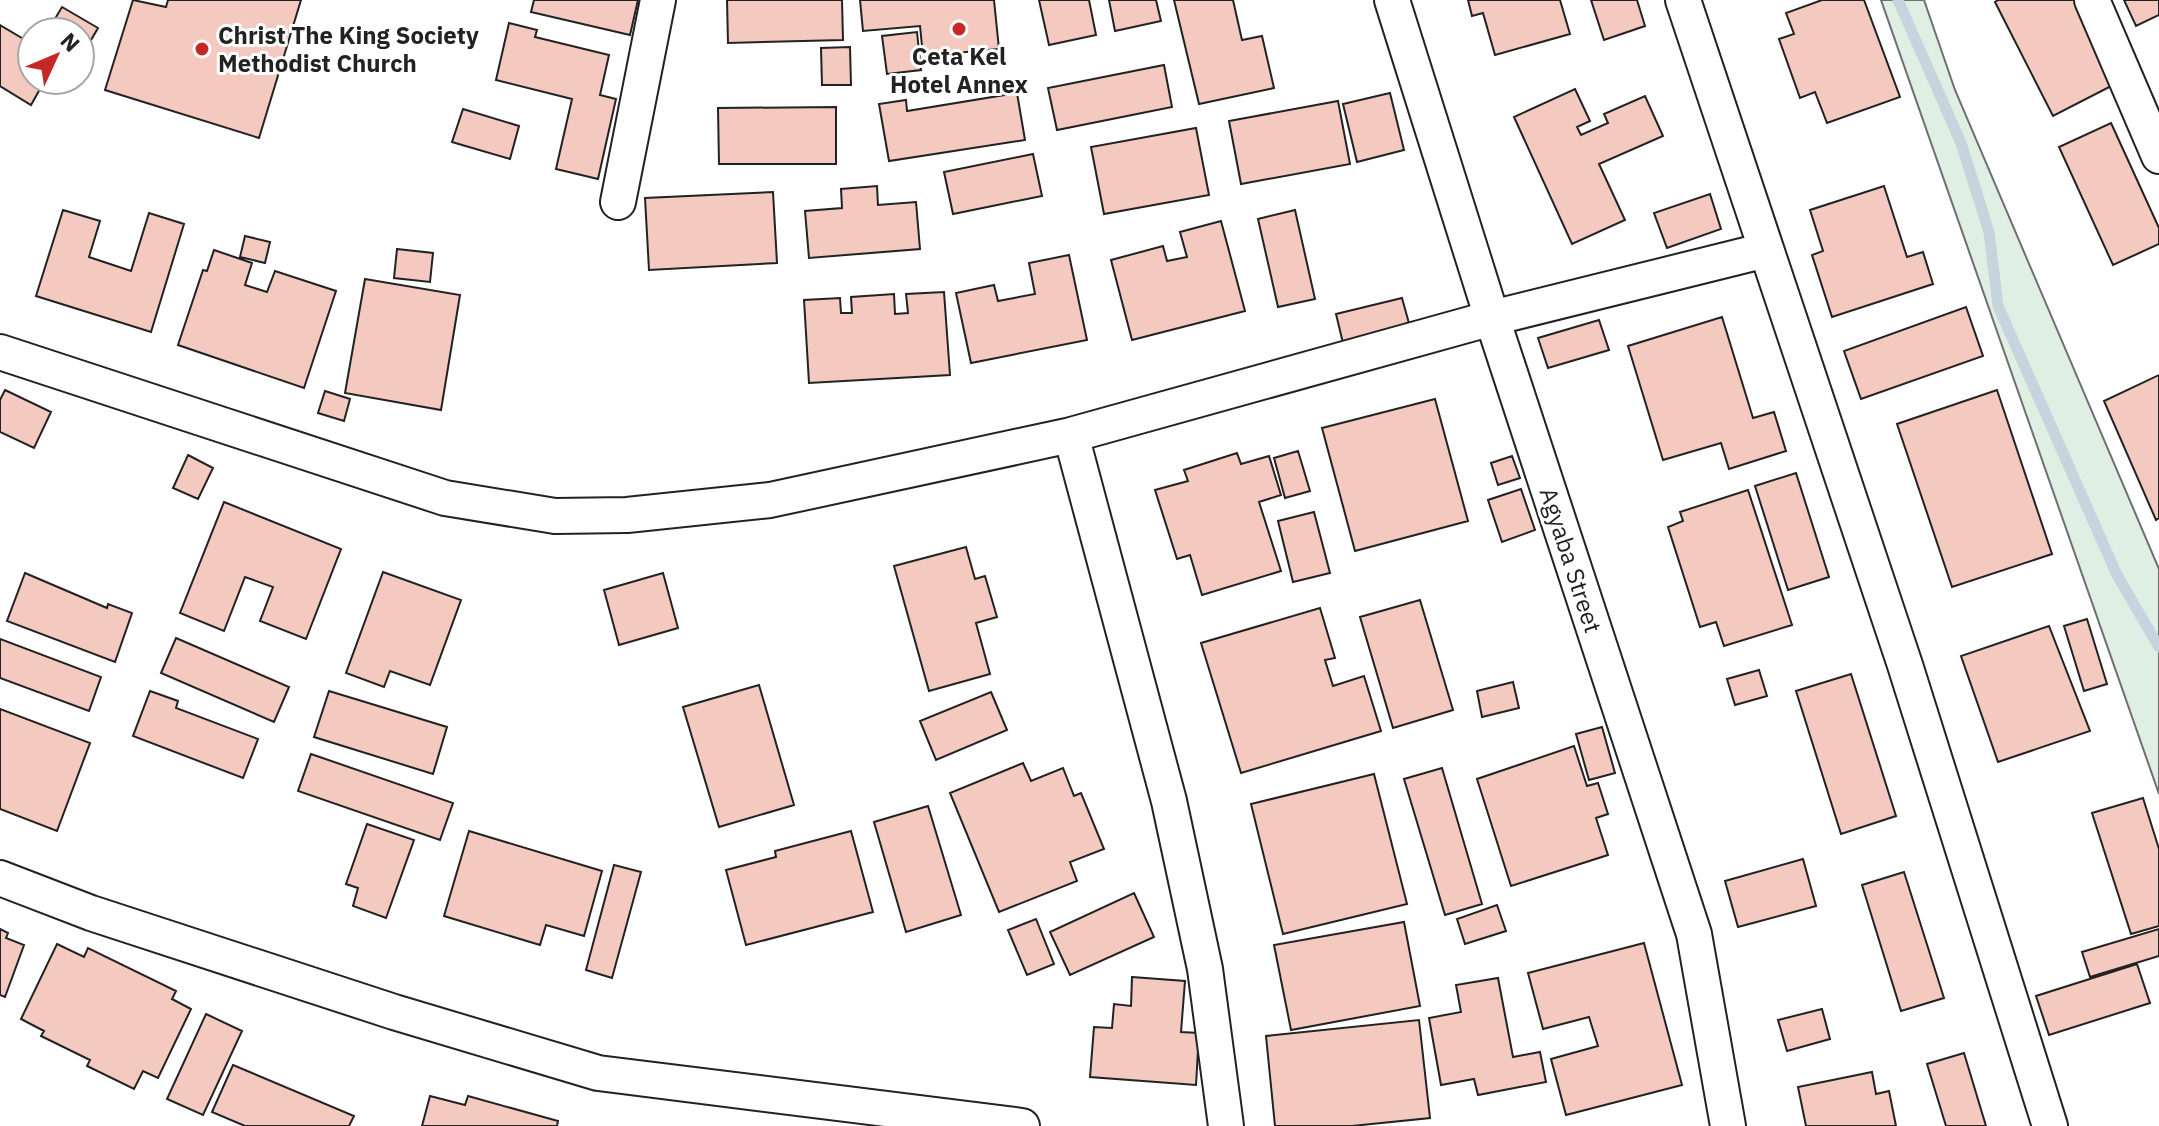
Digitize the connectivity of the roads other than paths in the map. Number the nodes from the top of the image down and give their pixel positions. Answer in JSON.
{"nodes":[{"id":1,"x":658,"y":0,"type":"edge"},
{"id":2,"x":1392,"y":0,"type":"edge"},
{"id":3,"x":1683,"y":0,"type":"edge"},
{"id":4,"x":2092,"y":0,"type":"edge"},
{"id":5,"x":2159,"y":156,"type":"edge"},
{"id":6,"x":618,"y":202,"type":"dead end"},
{"id":7,"x":1766,"y":250,"type":"junction"},
{"id":8,"x":1492,"y":318,"type":"junction"},
{"id":9,"x":0,"y":352,"type":"edge"},
{"id":10,"x":1071,"y":435,"type":"junction"},
{"id":11,"x":0,"y":878,"type":"edge"},
{"id":12,"x":1022,"y":1126,"type":"edge"},
{"id":13,"x":1226,"y":1126,"type":"edge"},
{"id":14,"x":1728,"y":1126,"type":"edge"},
{"id":15,"x":2050,"y":1126,"type":"edge"}],
"edges":[{"from":1,"to":6,"type":"street"},
{"from":2,"to":8,"type":"street","name":"Agyaba Street"},
{"from":3,"to":7,"type":"street"},
{"from":4,"to":5,"type":"street"},
{"from":7,"to":8,"type":"street"},
{"from":7,"to":15,"type":"street"},
{"from":8,"to":10,"type":"street"},
{"from":8,"to":14,"type":"street","name":"Agyaba Street"},
{"from":9,"to":10,"type":"street"},
{"from":10,"to":13,"type":"street"},
{"from":11,"to":12,"type":"street"}]}
